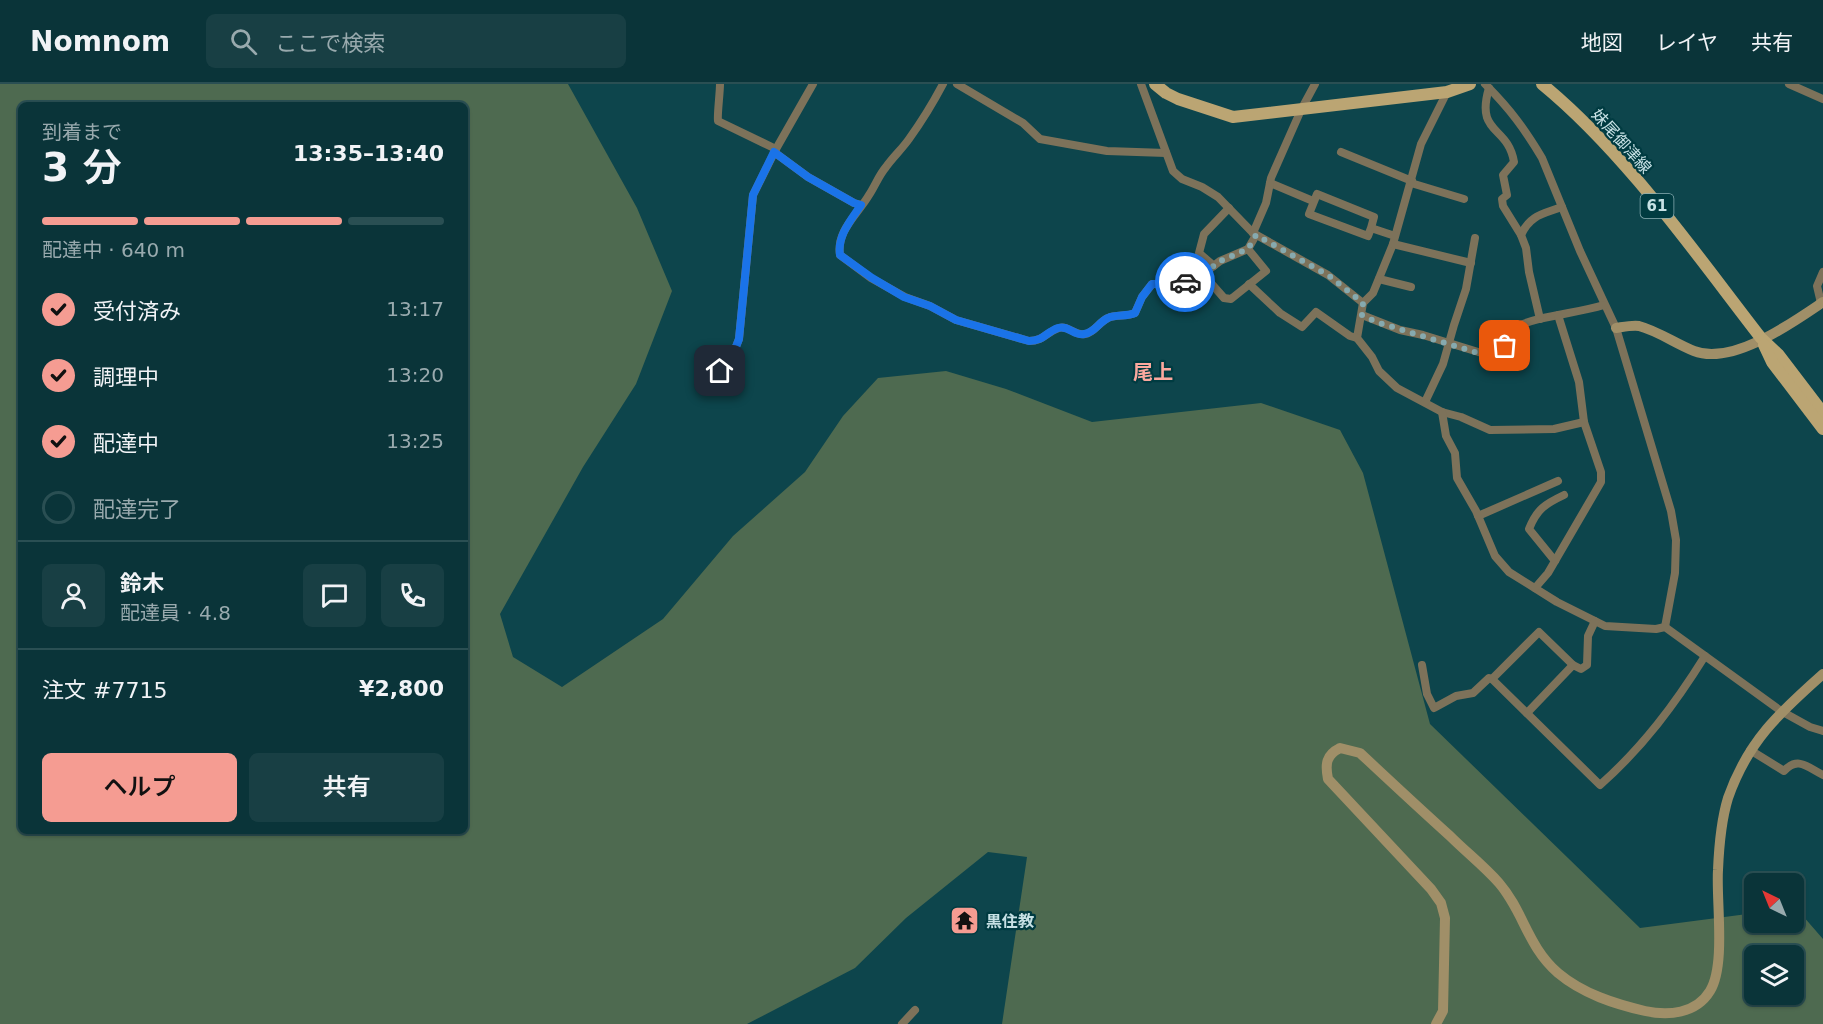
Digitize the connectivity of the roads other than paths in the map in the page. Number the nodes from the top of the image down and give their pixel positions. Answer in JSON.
{"nodes":[{"id":1,"x":720,"y":84,"type":"edge"},
{"id":2,"x":813,"y":84,"type":"edge"},
{"id":3,"x":943,"y":84,"type":"edge"},
{"id":4,"x":957,"y":84,"type":"edge"},
{"id":5,"x":1141,"y":84,"type":"edge"},
{"id":6,"x":1155,"y":84,"type":"edge"},
{"id":7,"x":1316,"y":84,"type":"edge"},
{"id":8,"x":1470,"y":84,"type":"edge"},
{"id":9,"x":1542,"y":84,"type":"edge"},
{"id":10,"x":1789,"y":84,"type":"edge"},
{"id":11,"x":1487,"y":86,"type":"edge"},
{"id":12,"x":1447,"y":92,"type":"junction"},
{"id":13,"x":1823,"y":99,"type":"edge"},
{"id":14,"x":1301,"y":110,"type":"junction"},
{"id":15,"x":775,"y":150,"type":"junction"},
{"id":16,"x":1341,"y":152,"type":"dead end"},
{"id":17,"x":1166,"y":153,"type":"junction"},
{"id":18,"x":1412,"y":182,"type":"junction"},
{"id":19,"x":1270,"y":183,"type":"junction"},
{"id":20,"x":1464,"y":199,"type":"dead end"},
{"id":21,"x":1313,"y":201,"type":"junction"},
{"id":22,"x":861,"y":205,"type":"junction"},
{"id":23,"x":1562,"y":207,"type":"junction"},
{"id":24,"x":1229,"y":208,"type":"junction"},
{"id":25,"x":1371,"y":228,"type":"junction"},
{"id":26,"x":1255,"y":234,"type":"junction"},
{"id":27,"x":1521,"y":235,"type":"junction"},
{"id":28,"x":1475,"y":238,"type":"dead end"},
{"id":29,"x":1394,"y":240,"type":"junction"},
{"id":30,"x":1248,"y":249,"type":"junction"},
{"id":31,"x":1471,"y":262,"type":"junction"},
{"id":32,"x":1214,"y":266,"type":"junction"},
{"id":33,"x":1823,"y":272,"type":"edge"},
{"id":34,"x":1202,"y":273,"type":"junction"},
{"id":35,"x":1378,"y":279,"type":"junction"},
{"id":36,"x":1250,"y":285,"type":"junction"},
{"id":37,"x":1411,"y":287,"type":"dead end"},
{"id":38,"x":1822,"y":302,"type":"edge"},
{"id":39,"x":1363,"y":303,"type":"junction"},
{"id":40,"x":1604,"y":305,"type":"junction"},
{"id":41,"x":1362,"y":315,"type":"junction"},
{"id":42,"x":1558,"y":315,"type":"junction"},
{"id":43,"x":1540,"y":319,"type":"junction"},
{"id":44,"x":1616,"y":328,"type":"junction"},
{"id":45,"x":1357,"y":338,"type":"junction"},
{"id":46,"x":1761,"y":338,"type":"junction"},
{"id":47,"x":1449,"y":344,"type":"junction"},
{"id":48,"x":703,"y":388,"type":"dead end"},
{"id":49,"x":1425,"y":402,"type":"junction"},
{"id":50,"x":1442,"y":412,"type":"junction"},
{"id":51,"x":1823,"y":413,"type":"edge"},
{"id":52,"x":1584,"y":422,"type":"junction"},
{"id":53,"x":1823,"y":429,"type":"edge"},
{"id":54,"x":1558,"y":481,"type":"dead end"},
{"id":55,"x":1564,"y":495,"type":"dead end"},
{"id":56,"x":1478,"y":516,"type":"junction"},
{"id":57,"x":1555,"y":561,"type":"junction"},
{"id":58,"x":1535,"y":588,"type":"junction"},
{"id":59,"x":1595,"y":621,"type":"junction"},
{"id":60,"x":1665,"y":627,"type":"junction"},
{"id":61,"x":1705,"y":656,"type":"junction"},
{"id":62,"x":1422,"y":665,"type":"dead end"},
{"id":63,"x":1573,"y":665,"type":"junction"},
{"id":64,"x":1823,"y":674,"type":"edge"},
{"id":65,"x":1492,"y":679,"type":"junction"},
{"id":66,"x":1781,"y":711,"type":"junction"},
{"id":67,"x":1527,"y":713,"type":"junction"},
{"id":68,"x":1823,"y":731,"type":"edge"},
{"id":69,"x":1750,"y":750,"type":"junction"},
{"id":70,"x":1823,"y":775,"type":"edge"},
{"id":71,"x":915,"y":1010,"type":"dead end"},
{"id":72,"x":902,"y":1024,"type":"edge"},
{"id":73,"x":1436,"y":1024,"type":"edge"}],
"edges":[{"from":1,"to":15,"type":"street"},
{"from":2,"to":15,"type":"street"},
{"from":3,"to":22,"type":"street"},
{"from":4,"to":17,"type":"street"},
{"from":5,"to":17,"type":"street"},
{"from":6,"to":14,"type":"main road"},
{"from":7,"to":14,"type":"street"},
{"from":8,"to":12,"type":"main road"},
{"from":9,"to":46,"type":"main road","name":"妹尾御津線","number":"61"},
{"from":10,"to":13,"type":"street"},
{"from":11,"to":23,"type":"street"},
{"from":11,"to":27,"type":"street"},
{"from":12,"to":14,"type":"main road"},
{"from":12,"to":18,"type":"street"},
{"from":14,"to":19,"type":"street"},
{"from":15,"to":22,"type":"street"},
{"from":15,"to":48,"type":"street"},
{"from":16,"to":18,"type":"street"},
{"from":17,"to":24,"type":"street"},
{"from":18,"to":20,"type":"street"},
{"from":18,"to":29,"type":"street"},
{"from":19,"to":21,"type":"street"},
{"from":19,"to":26,"type":"street"},
{"from":21,"to":25,"type":"street"},
{"from":21,"to":25,"type":"street"},
{"from":22,"to":34,"type":"street"},
{"from":23,"to":27,"type":"street"},
{"from":23,"to":40,"type":"street"},
{"from":24,"to":26,"type":"street"},
{"from":24,"to":32,"type":"street"},
{"from":25,"to":29,"type":"street"},
{"from":26,"to":30,"type":"street"},
{"from":26,"to":39,"type":"street"},
{"from":27,"to":43,"type":"street"},
{"from":28,"to":31,"type":"street"},
{"from":29,"to":31,"type":"street"},
{"from":29,"to":35,"type":"street"},
{"from":30,"to":32,"type":"street"},
{"from":30,"to":36,"type":"street"},
{"from":31,"to":47,"type":"street"},
{"from":32,"to":34,"type":"street"},
{"from":33,"to":38,"type":"street"},
{"from":34,"to":36,"type":"street"},
{"from":35,"to":37,"type":"street"},
{"from":35,"to":39,"type":"street"},
{"from":36,"to":45,"type":"street"},
{"from":38,"to":46,"type":"street"},
{"from":39,"to":41,"type":"street"},
{"from":40,"to":42,"type":"street"},
{"from":40,"to":44,"type":"street"},
{"from":41,"to":45,"type":"street"},
{"from":41,"to":47,"type":"street"},
{"from":42,"to":43,"type":"street"},
{"from":42,"to":52,"type":"street"},
{"from":43,"to":47,"type":"street"},
{"from":44,"to":46,"type":"street"},
{"from":44,"to":60,"type":"street"},
{"from":45,"to":49,"type":"street"},
{"from":46,"to":51,"type":"main road","name":"妹尾御津線","number":"61"},
{"from":46,"to":53,"type":"main road","name":"妹尾御津線","number":"61"},
{"from":47,"to":49,"type":"street"},
{"from":49,"to":50,"type":"street"},
{"from":50,"to":52,"type":"street"},
{"from":50,"to":56,"type":"street"},
{"from":52,"to":57,"type":"street"},
{"from":54,"to":56,"type":"street"},
{"from":55,"to":57,"type":"street"},
{"from":56,"to":58,"type":"street"},
{"from":57,"to":58,"type":"street"},
{"from":58,"to":59,"type":"street"},
{"from":59,"to":60,"type":"street"},
{"from":59,"to":63,"type":"street"},
{"from":60,"to":61,"type":"street"},
{"from":61,"to":66,"type":"street"},
{"from":61,"to":67,"type":"street"},
{"from":62,"to":65,"type":"street"},
{"from":63,"to":65,"type":"street"},
{"from":63,"to":67,"type":"street"},
{"from":64,"to":66,"type":"street"},
{"from":65,"to":67,"type":"street"},
{"from":66,"to":68,"type":"street"},
{"from":66,"to":69,"type":"street"},
{"from":69,"to":70,"type":"street"},
{"from":69,"to":73,"type":"street"},
{"from":71,"to":72,"type":"street"}]}
